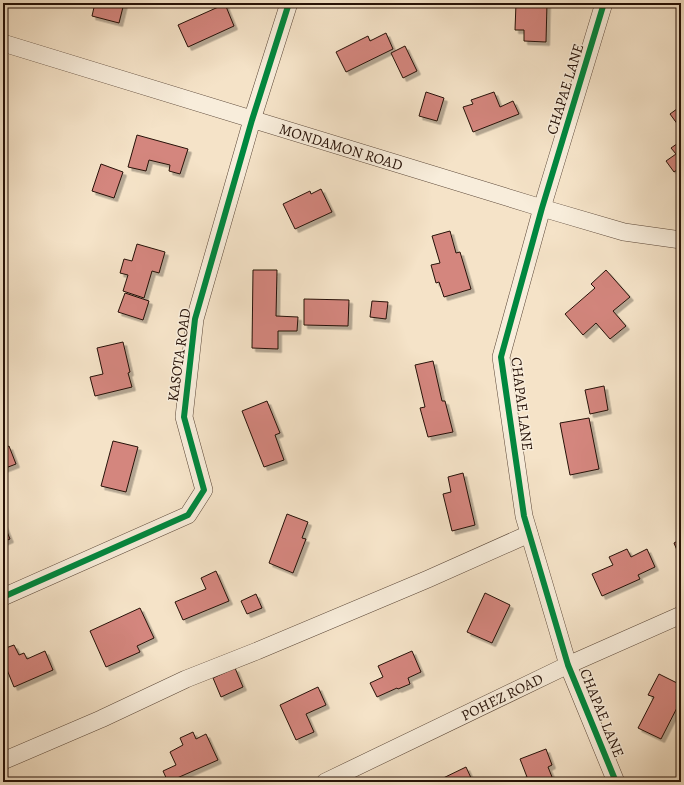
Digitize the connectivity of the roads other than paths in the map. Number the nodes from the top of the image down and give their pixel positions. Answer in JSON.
{"nodes":[{"id":1,"x":289,"y":3,"type":"edge"},
{"id":2,"x":604,"y":3,"type":"edge"},
{"id":3,"x":3,"y":43,"type":"edge"},
{"id":4,"x":252,"y":120,"type":"junction"},
{"id":5,"x":542,"y":208,"type":"junction"},
{"id":6,"x":681,"y":240,"type":"edge"},
{"id":7,"x":530,"y":534,"type":"junction"},
{"id":8,"x":3,"y":597,"type":"edge"},
{"id":9,"x":681,"y":615,"type":"edge"},
{"id":10,"x":568,"y":665,"type":"junction"},
{"id":11,"x":3,"y":761,"type":"edge"},
{"id":12,"x":325,"y":782,"type":"edge"},
{"id":13,"x":616,"y":782,"type":"edge"}],
"edges":[{"from":1,"to":4,"type":"street","name":"KASOTA ROAD"},
{"from":2,"to":5,"type":"street","name":"CHAPAE LANE"},
{"from":3,"to":4,"type":"street","name":"MONDAMON ROAD"},
{"from":4,"to":5,"type":"street","name":"MONDAMON ROAD"},
{"from":4,"to":8,"type":"street","name":"KASOTA ROAD"},
{"from":5,"to":6,"type":"street","name":"MONDAMON ROAD"},
{"from":5,"to":7,"type":"street","name":"CHAPAE LANE"},
{"from":7,"to":10,"type":"street","name":"CHAPAE LANE"},
{"from":7,"to":11,"type":"street"},
{"from":9,"to":10,"type":"street","name":"POHEZ ROAD"},
{"from":10,"to":12,"type":"street","name":"POHEZ ROAD"},
{"from":10,"to":13,"type":"street","name":"CHAPAE LANE"}]}
